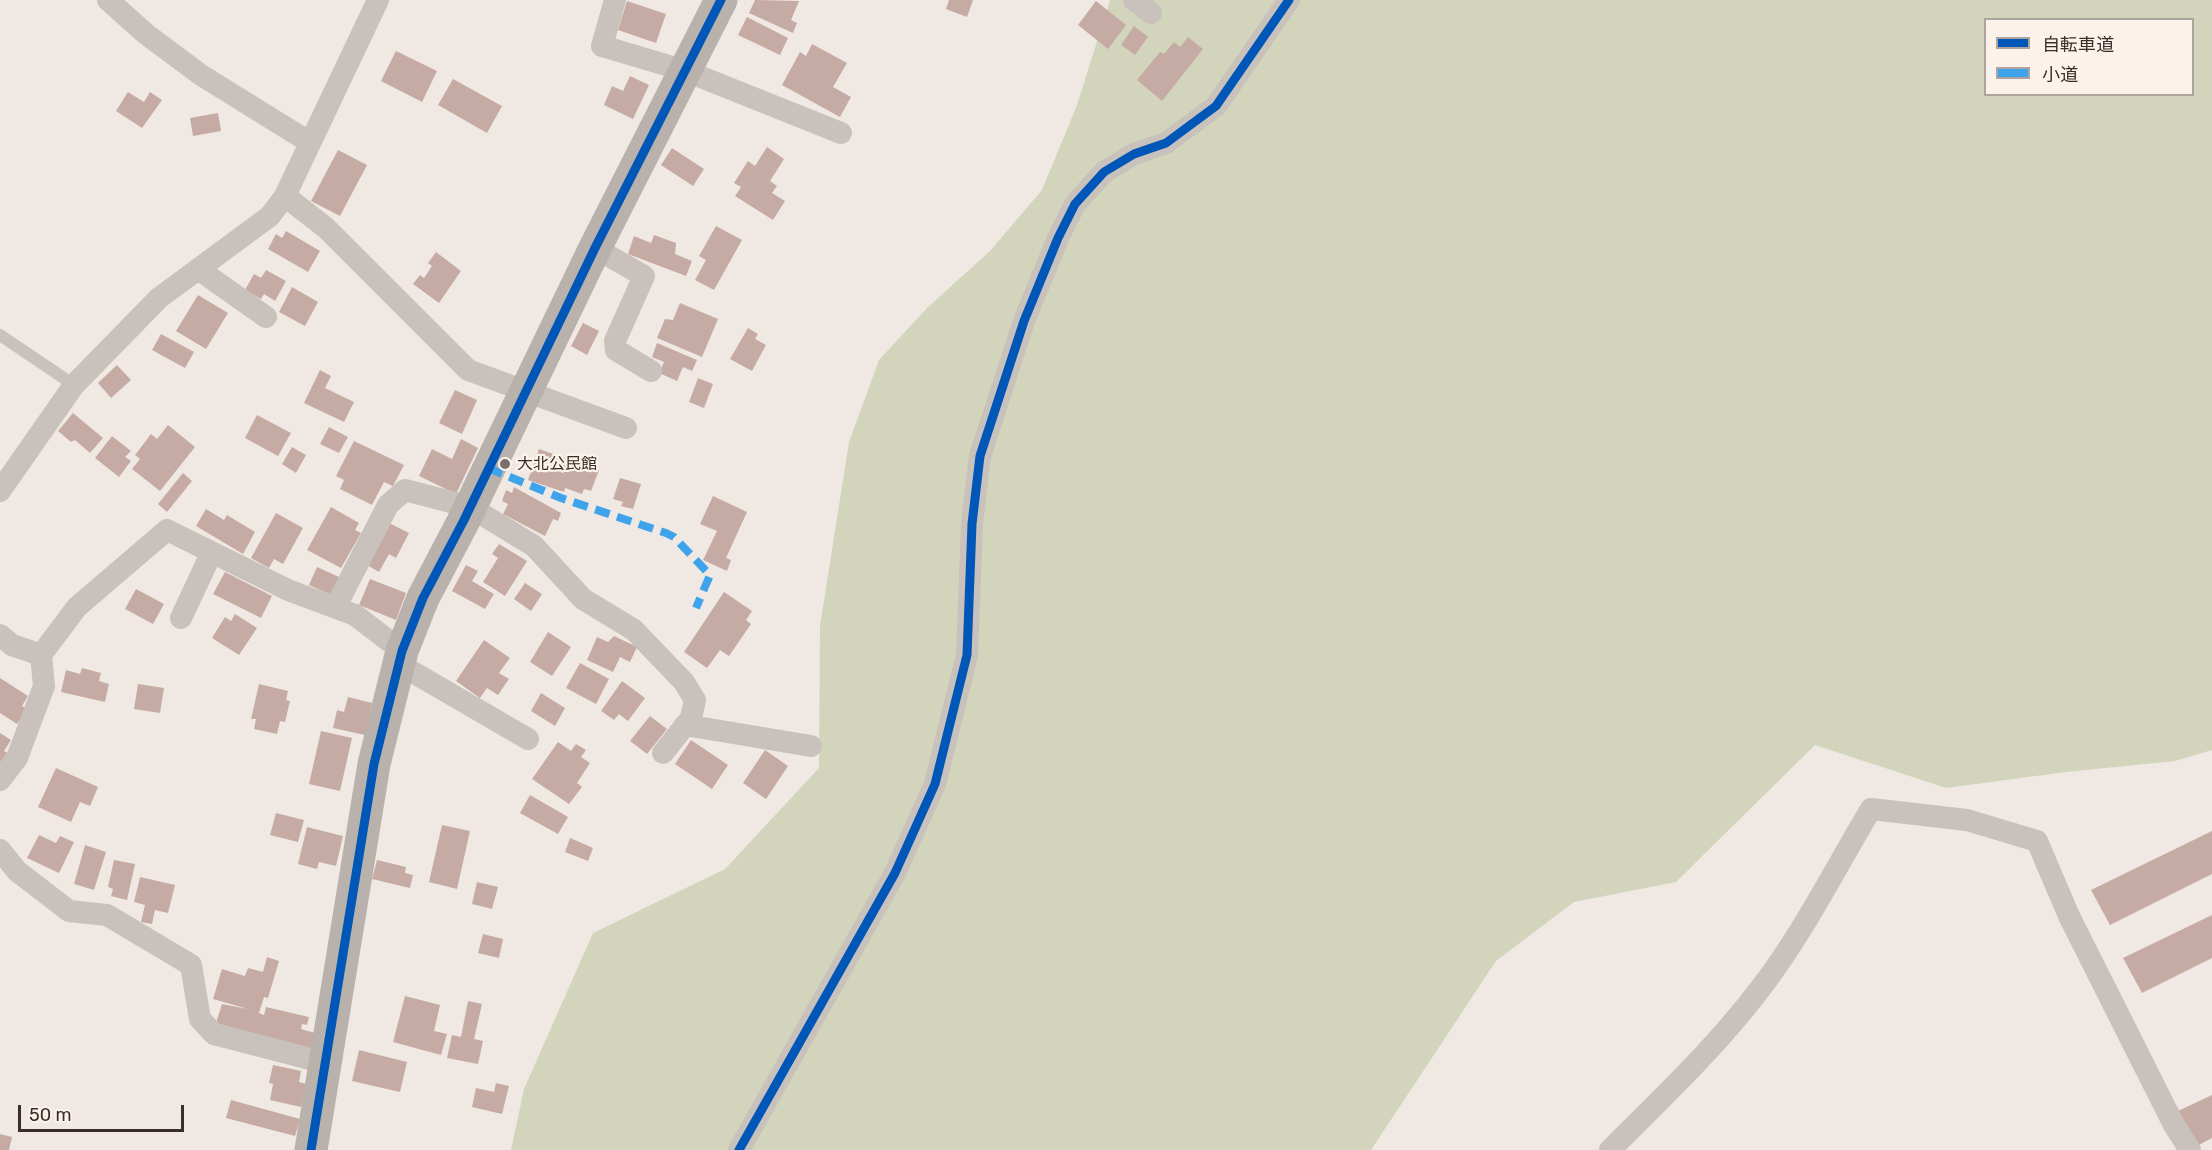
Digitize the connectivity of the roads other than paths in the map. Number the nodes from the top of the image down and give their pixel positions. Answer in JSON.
{"nodes":[{"id":1,"x":108,"y":0,"type":"edge"},
{"id":2,"x":378,"y":0,"type":"edge"},
{"id":3,"x":615,"y":0,"type":"edge"},
{"id":4,"x":721,"y":0,"type":"edge"},
{"id":5,"x":1289,"y":0,"type":"edge"},
{"id":6,"x":686,"y":71,"type":"junction"},
{"id":7,"x":841,"y":133,"type":"dead end"},
{"id":8,"x":309,"y":142,"type":"junction"},
{"id":9,"x":285,"y":196,"type":"junction"},
{"id":10,"x":595,"y":248,"type":"junction"},
{"id":11,"x":198,"y":269,"type":"junction"},
{"id":12,"x":266,"y":317,"type":"dead end"},
{"id":13,"x":0,"y":335,"type":"edge"},
{"id":14,"x":651,"y":371,"type":"dead end"},
{"id":15,"x":74,"y":385,"type":"junction"},
{"id":16,"x":526,"y":391,"type":"junction"},
{"id":17,"x":626,"y":428,"type":"dead end"},
{"id":18,"x":0,"y":491,"type":"edge"},
{"id":19,"x":470,"y":507,"type":"junction"},
{"id":20,"x":211,"y":554,"type":"junction"},
{"id":21,"x":336,"y":606,"type":"junction"},
{"id":22,"x":181,"y":618,"type":"dead end"},
{"id":23,"x":0,"y":635,"type":"edge"},
{"id":24,"x":41,"y":655,"type":"junction"},
{"id":25,"x":401,"y":658,"type":"junction"},
{"id":26,"x":685,"y":725,"type":"junction"},
{"id":27,"x":528,"y":739,"type":"dead end"},
{"id":28,"x":811,"y":746,"type":"dead end"},
{"id":29,"x":663,"y":753,"type":"dead end"},
{"id":30,"x":0,"y":780,"type":"edge"},
{"id":31,"x":0,"y":850,"type":"edge"},
{"id":32,"x":326,"y":1063,"type":"junction"},
{"id":33,"x":311,"y":1150,"type":"edge"},
{"id":34,"x":739,"y":1150,"type":"edge"},
{"id":35,"x":1610,"y":1150,"type":"edge"},
{"id":36,"x":2190,"y":1150,"type":"edge"}],
"edges":[{"from":1,"to":8,"type":"street"},
{"from":2,"to":8,"type":"street"},
{"from":3,"to":6,"type":"street"},
{"from":4,"to":6,"type":"street"},
{"from":5,"to":34,"type":"street"},
{"from":6,"to":7,"type":"street"},
{"from":6,"to":10,"type":"street"},
{"from":8,"to":9,"type":"street"},
{"from":9,"to":11,"type":"street"},
{"from":9,"to":16,"type":"street"},
{"from":10,"to":14,"type":"street"},
{"from":10,"to":16,"type":"street"},
{"from":11,"to":12,"type":"street"},
{"from":11,"to":15,"type":"street"},
{"from":13,"to":15,"type":"lane"},
{"from":15,"to":18,"type":"street"},
{"from":16,"to":17,"type":"street"},
{"from":16,"to":19,"type":"street"},
{"from":19,"to":21,"type":"street"},
{"from":19,"to":25,"type":"street"},
{"from":19,"to":26,"type":"street"},
{"from":20,"to":21,"type":"street"},
{"from":20,"to":22,"type":"street"},
{"from":20,"to":24,"type":"street"},
{"from":21,"to":25,"type":"street"},
{"from":23,"to":24,"type":"street"},
{"from":24,"to":30,"type":"street"},
{"from":25,"to":27,"type":"street"},
{"from":25,"to":32,"type":"street"},
{"from":26,"to":28,"type":"street"},
{"from":26,"to":29,"type":"street"},
{"from":31,"to":32,"type":"street"},
{"from":32,"to":33,"type":"street"},
{"from":35,"to":36,"type":"street"}]}
